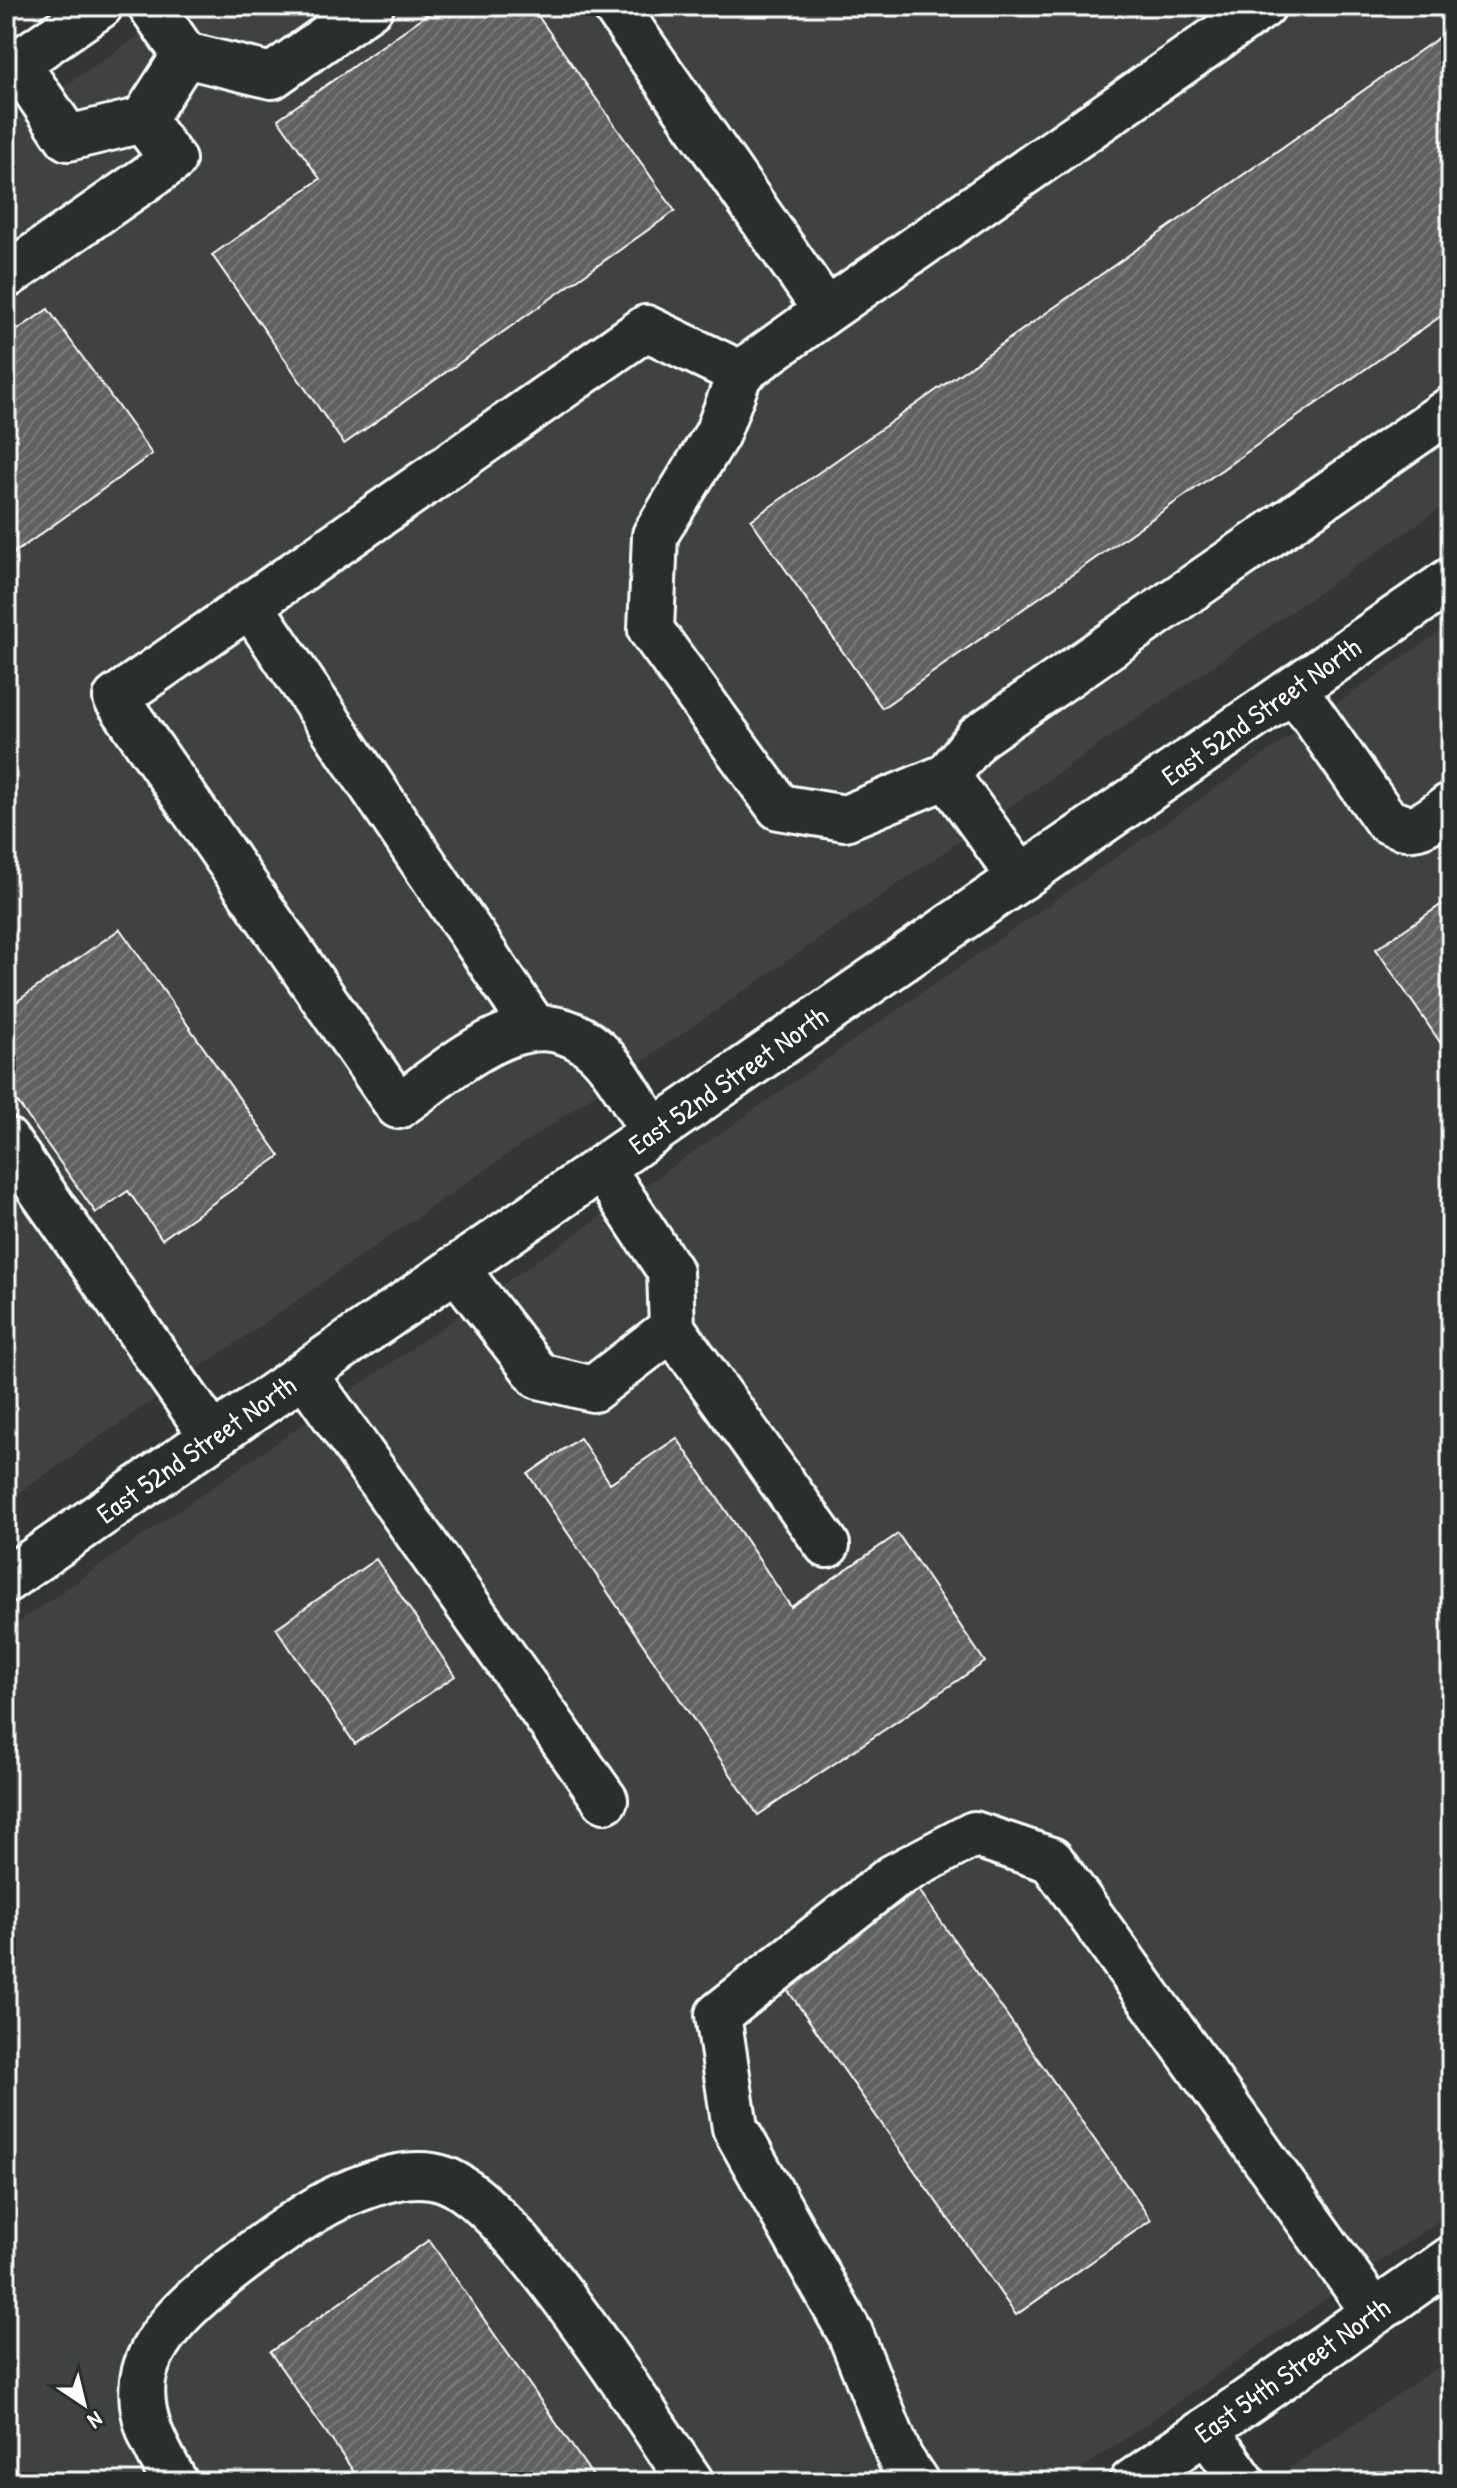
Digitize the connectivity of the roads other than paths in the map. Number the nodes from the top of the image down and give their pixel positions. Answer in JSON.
{"nodes":[{"id":1,"x":100,"y":6,"type":"edge"},
{"id":2,"x":151,"y":6,"type":"edge"},
{"id":3,"x":371,"y":6,"type":"edge"},
{"id":4,"x":615,"y":6,"type":"edge"},
{"id":5,"x":1263,"y":6,"type":"edge"},
{"id":6,"x":185,"y":55,"type":"junction"},
{"id":7,"x":12,"y":67,"type":"edge"},
{"id":8,"x":143,"y":120,"type":"junction"},
{"id":9,"x":6,"y":276,"type":"edge"},
{"id":10,"x":826,"y":311,"type":"junction"},
{"id":11,"x":740,"y":373,"type":"junction"},
{"id":12,"x":1451,"y":409,"type":"edge"},
{"id":13,"x":1451,"y":580,"type":"edge"},
{"id":14,"x":250,"y":605,"type":"junction"},
{"id":15,"x":1294,"y":689,"type":"junction"},
{"id":16,"x":947,"y":776,"type":"junction"},
{"id":17,"x":1451,"y":805,"type":"edge"},
{"id":18,"x":1021,"y":878,"type":"junction"},
{"id":19,"x":534,"y":1027,"type":"junction"},
{"id":20,"x":654,"y":1132,"type":"junction"},
{"id":21,"x":6,"y":1140,"type":"edge"},
{"id":22,"x":602,"y":1168,"type":"junction"},
{"id":23,"x":456,"y":1268,"type":"junction"},
{"id":24,"x":672,"y":1328,"type":"junction"},
{"id":25,"x":305,"y":1374,"type":"junction"},
{"id":26,"x":213,"y":1437,"type":"junction"},
{"id":27,"x":827,"y":1545,"type":"dead end"},
{"id":28,"x":6,"y":1580,"type":"edge"},
{"id":29,"x":605,"y":1800,"type":"dead end"},
{"id":30,"x":1451,"y":2259,"type":"edge"},
{"id":31,"x":1374,"y":2312,"type":"junction"},
{"id":32,"x":1206,"y":2430,"type":"junction"},
{"id":33,"x":175,"y":2482,"type":"edge"},
{"id":34,"x":691,"y":2482,"type":"edge"},
{"id":35,"x":916,"y":2482,"type":"edge"},
{"id":36,"x":1132,"y":2482,"type":"edge"},
{"id":37,"x":1243,"y":2482,"type":"edge"}],
"edges":[{"from":1,"to":7,"type":"street"},
{"from":2,"to":6,"type":"street"},
{"from":3,"to":6,"type":"street"},
{"from":4,"to":10,"type":"street"},
{"from":5,"to":10,"type":"street"},
{"from":6,"to":8,"type":"street"},
{"from":7,"to":8,"type":"street"},
{"from":8,"to":9,"type":"street"},
{"from":10,"to":11,"type":"street"},
{"from":11,"to":14,"type":"street"},
{"from":11,"to":16,"type":"street"},
{"from":12,"to":16,"type":"street"},
{"from":13,"to":15,"type":"street","name":"East 52nd Street North"},
{"from":14,"to":19,"type":"street"},
{"from":14,"to":19,"type":"street"},
{"from":15,"to":17,"type":"street"},
{"from":15,"to":18,"type":"street","name":"East 52nd Street North"},
{"from":16,"to":18,"type":"street"},
{"from":18,"to":20,"type":"street","name":"East 52nd Street North"},
{"from":19,"to":20,"type":"street"},
{"from":20,"to":22,"type":"street","name":"East 52nd Street North"},
{"from":21,"to":26,"type":"street"},
{"from":22,"to":23,"type":"street","name":"East 52nd Street North"},
{"from":22,"to":24,"type":"street"},
{"from":23,"to":24,"type":"street"},
{"from":23,"to":25,"type":"street","name":"East 52nd Street North"},
{"from":24,"to":27,"type":"street"},
{"from":25,"to":26,"type":"street","name":"East 52nd Street North"},
{"from":25,"to":29,"type":"street"},
{"from":26,"to":28,"type":"street","name":"East 52nd Street North"},
{"from":30,"to":31,"type":"street","name":"East 54th Street North"},
{"from":31,"to":32,"type":"street","name":"East 54th Street North"},
{"from":31,"to":35,"type":"street"},
{"from":32,"to":36,"type":"street","name":"East 54th Street North"},
{"from":32,"to":37,"type":"street"},
{"from":33,"to":34,"type":"street"}]}
